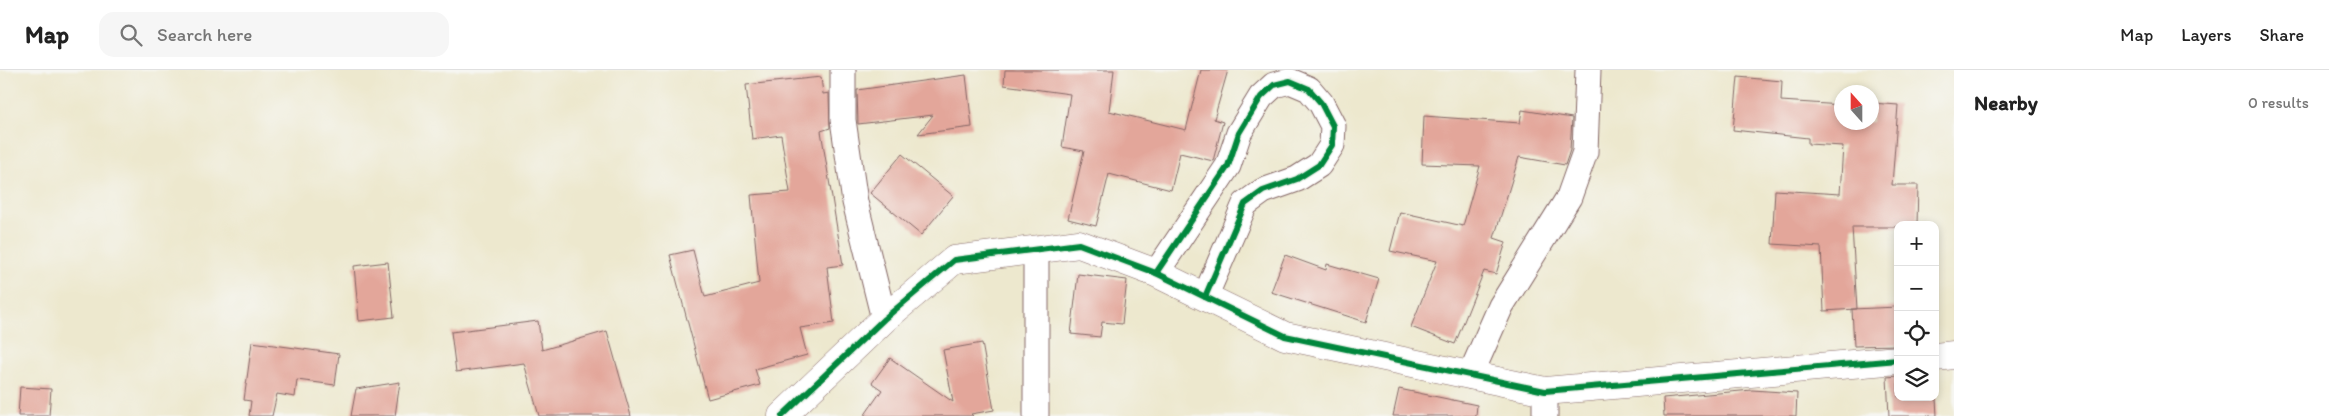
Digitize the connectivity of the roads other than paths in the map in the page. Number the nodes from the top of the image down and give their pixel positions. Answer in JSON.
{"nodes":[{"id":1,"x":843,"y":70,"type":"edge"},
{"id":2,"x":1588,"y":70,"type":"edge"},
{"id":3,"x":1036,"y":250,"type":"junction"},
{"id":4,"x":1156,"y":273,"type":"junction"},
{"id":5,"x":1205,"y":297,"type":"junction"},
{"id":6,"x":884,"y":319,"type":"junction"},
{"id":7,"x":1954,"y":355,"type":"edge"},
{"id":8,"x":1939,"y":357,"type":"edge"},
{"id":9,"x":1894,"y":360,"type":"edge"},
{"id":10,"x":1470,"y":376,"type":"junction"},
{"id":11,"x":1545,"y":404,"type":"edge"},
{"id":12,"x":782,"y":416,"type":"edge"},
{"id":13,"x":1036,"y":416,"type":"edge"}],
"edges":[{"from":1,"to":6,"type":"street"},
{"from":2,"to":10,"type":"street"},
{"from":3,"to":4,"type":"street"},
{"from":3,"to":6,"type":"street"},
{"from":3,"to":13,"type":"street"},
{"from":4,"to":5,"type":"street"},
{"from":4,"to":5,"type":"street"},
{"from":5,"to":10,"type":"street"},
{"from":6,"to":12,"type":"street"},
{"from":7,"to":8,"type":"street"},
{"from":9,"to":11,"type":"street"},
{"from":10,"to":11,"type":"street"}]}
